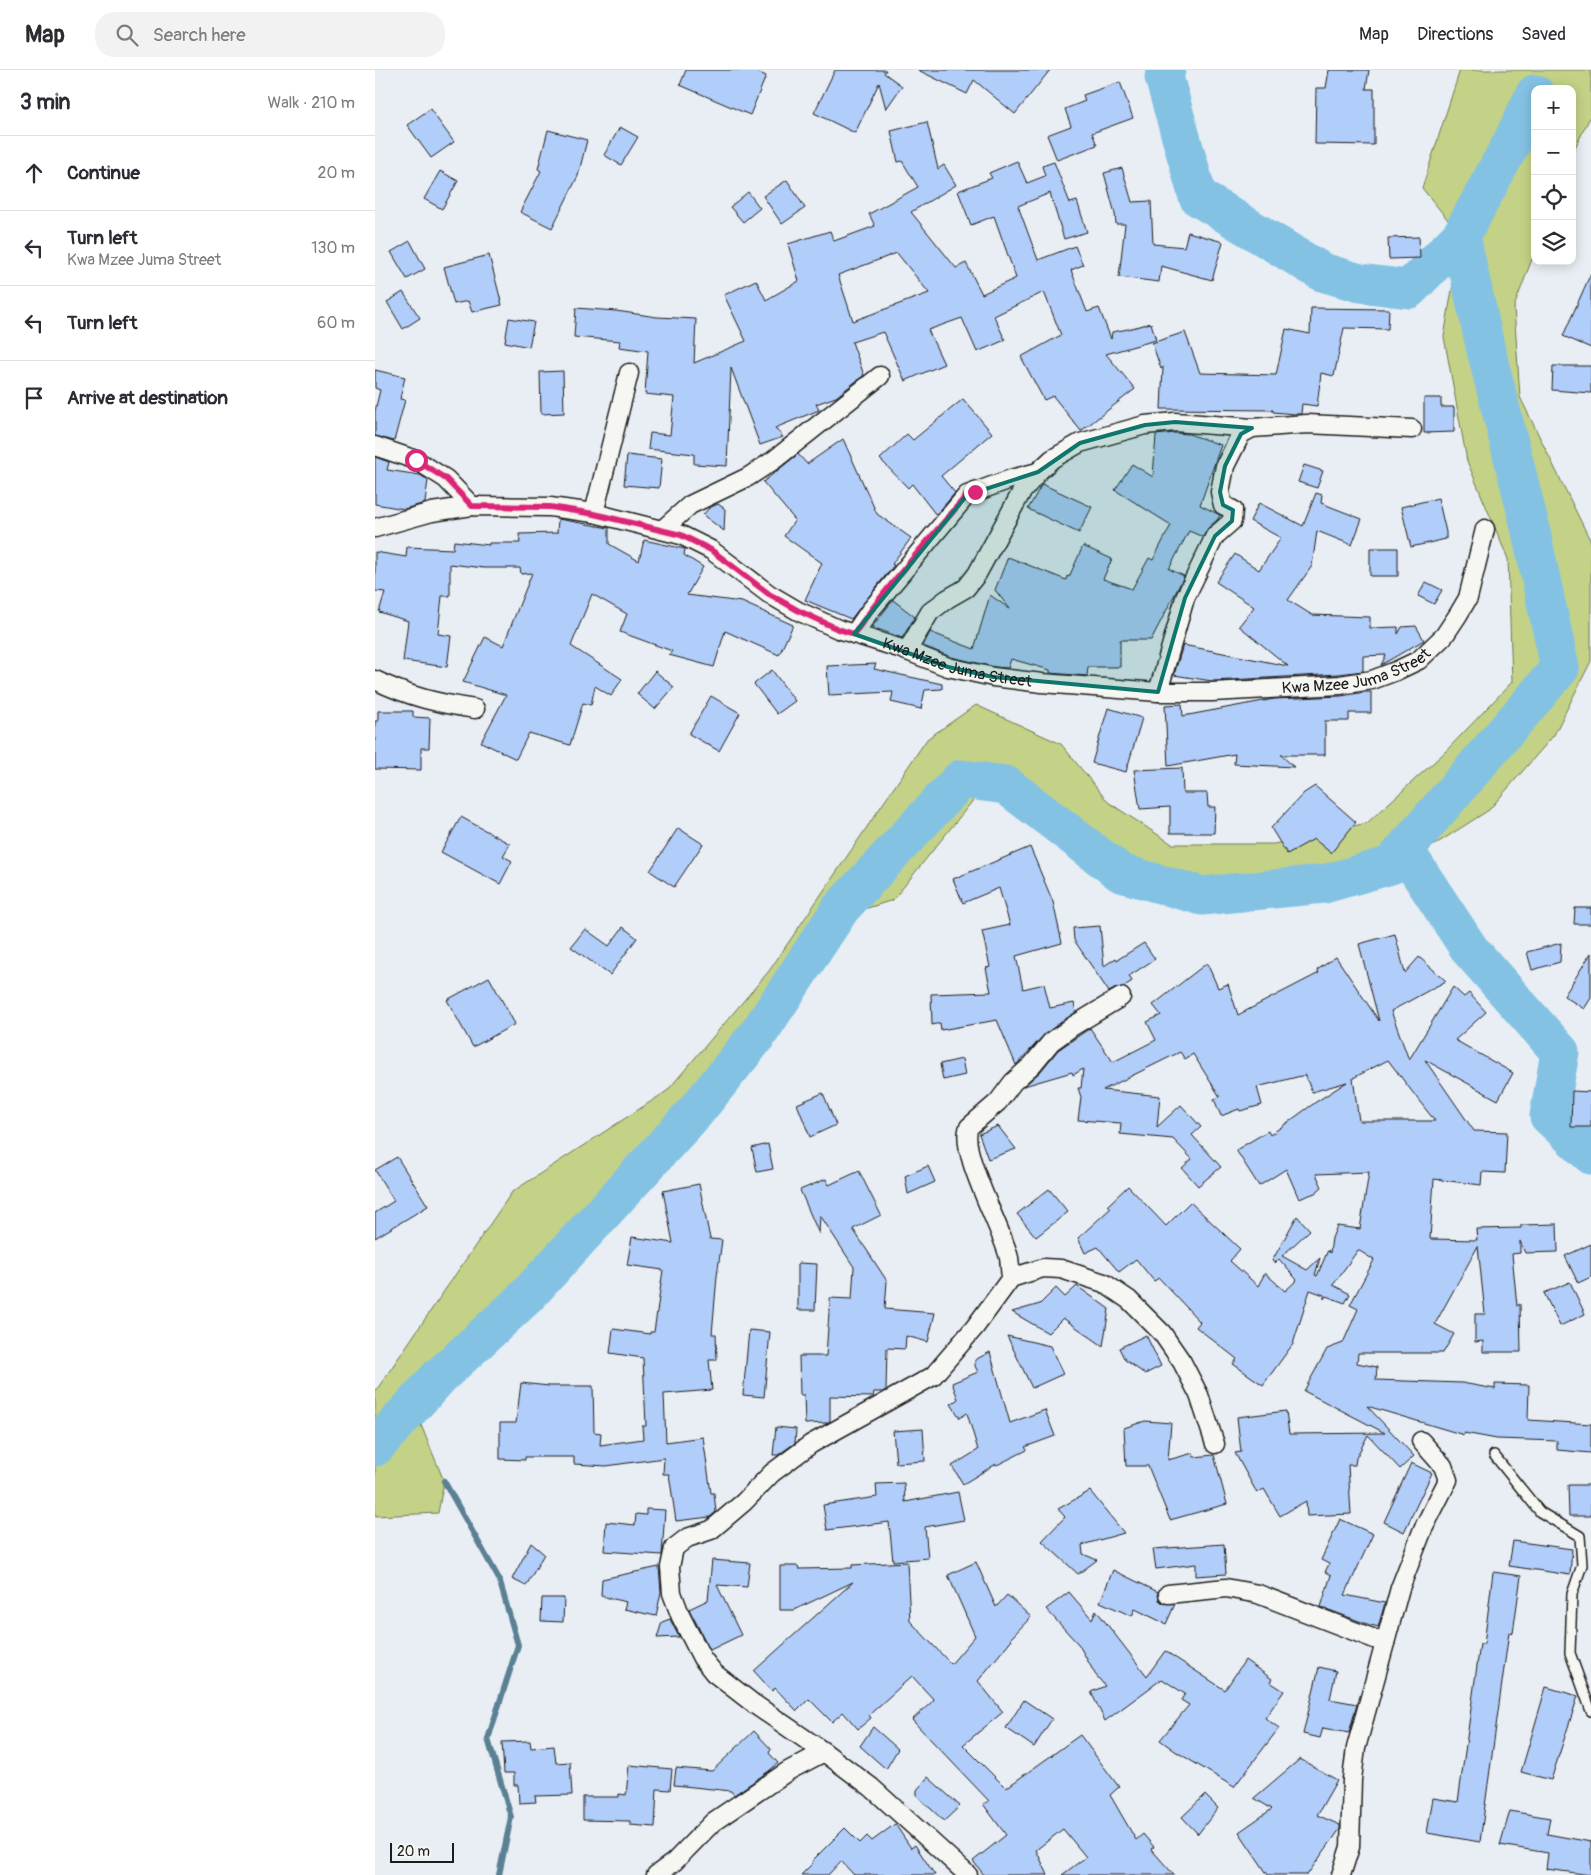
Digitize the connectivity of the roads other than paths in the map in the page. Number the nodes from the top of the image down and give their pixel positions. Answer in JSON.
{"nodes":[{"id":1,"x":629,"y":373,"type":"dead end"},
{"id":2,"x":880,"y":376,"type":"dead end"},
{"id":3,"x":1252,"y":428,"type":"junction"},
{"id":4,"x":1412,"y":429,"type":"dead end"},
{"id":5,"x":375,"y":446,"type":"edge"},
{"id":6,"x":1038,"y":472,"type":"junction"},
{"id":7,"x":472,"y":506,"type":"junction"},
{"id":8,"x":594,"y":514,"type":"junction"},
{"id":9,"x":375,"y":528,"type":"edge"},
{"id":10,"x":1485,"y":529,"type":"dead end"},
{"id":11,"x":662,"y":530,"type":"junction"},
{"id":12,"x":854,"y":634,"type":"junction"},
{"id":13,"x":907,"y":651,"type":"junction"},
{"id":14,"x":375,"y":680,"type":"edge"},
{"id":15,"x":1158,"y":692,"type":"junction"},
{"id":16,"x":475,"y":709,"type":"dead end"},
{"id":17,"x":1121,"y":997,"type":"dead end"},
{"id":18,"x":1011,"y":1278,"type":"junction"},
{"id":19,"x":1421,"y":1441,"type":"dead end"},
{"id":20,"x":1215,"y":1444,"type":"dead end"},
{"id":21,"x":1494,"y":1455,"type":"dead end"},
{"id":22,"x":1168,"y":1594,"type":"dead end"},
{"id":23,"x":1385,"y":1643,"type":"junction"},
{"id":24,"x":1591,"y":1711,"type":"edge"},
{"id":25,"x":825,"y":1752,"type":"junction"},
{"id":26,"x":656,"y":1875,"type":"edge"},
{"id":27,"x":968,"y":1875,"type":"edge"},
{"id":28,"x":1341,"y":1875,"type":"edge"}],
"edges":[{"from":1,"to":8,"type":"street"},
{"from":2,"to":11,"type":"street"},
{"from":3,"to":4,"type":"street"},
{"from":3,"to":6,"type":"street"},
{"from":3,"to":15,"type":"street"},
{"from":5,"to":7,"type":"street"},
{"from":6,"to":12,"type":"street"},
{"from":6,"to":13,"type":"street"},
{"from":7,"to":8,"type":"street","name":"Kwa Mzee Juma Street"},
{"from":7,"to":9,"type":"street","name":"Kwa Mzee Juma Street"},
{"from":8,"to":11,"type":"street","name":"Kwa Mzee Juma Street"},
{"from":10,"to":15,"type":"street","name":"Kwa Mzee Juma Street"},
{"from":11,"to":12,"type":"street","name":"Kwa Mzee Juma Street"},
{"from":12,"to":13,"type":"street","name":"Kwa Mzee Juma Street"},
{"from":13,"to":15,"type":"street","name":"Kwa Mzee Juma Street"},
{"from":14,"to":16,"type":"street"},
{"from":17,"to":18,"type":"street"},
{"from":18,"to":20,"type":"street"},
{"from":18,"to":25,"type":"street"},
{"from":19,"to":23,"type":"street"},
{"from":21,"to":24,"type":"lane"},
{"from":22,"to":23,"type":"street"},
{"from":23,"to":28,"type":"street"},
{"from":25,"to":26,"type":"street"},
{"from":25,"to":27,"type":"street"}]}
